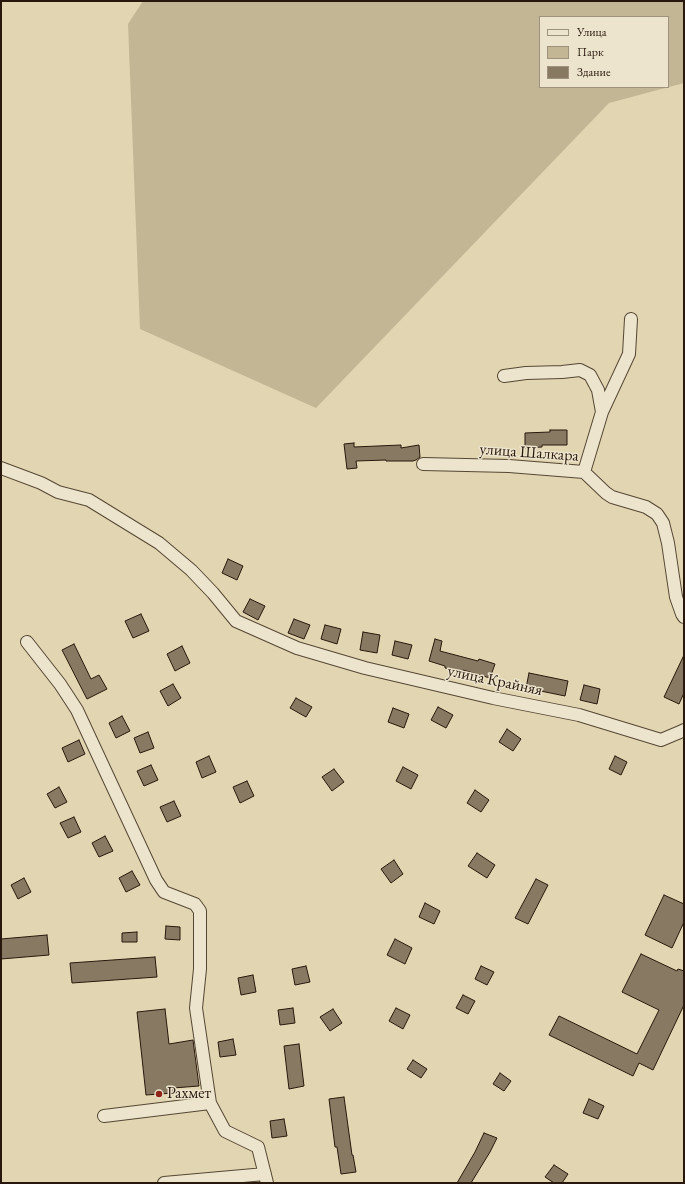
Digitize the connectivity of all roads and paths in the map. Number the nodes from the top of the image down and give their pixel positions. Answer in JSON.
{"nodes":[{"id":1,"x":631,"y":319,"type":"dead end"},
{"id":2,"x":504,"y":376,"type":"dead end"},
{"id":3,"x":602,"y":412,"type":"junction"},
{"id":4,"x":423,"y":464,"type":"dead end"},
{"id":5,"x":1,"y":468,"type":"edge"},
{"id":6,"x":584,"y":472,"type":"junction"},
{"id":7,"x":684,"y":617,"type":"edge"},
{"id":8,"x":27,"y":642,"type":"dead end"},
{"id":9,"x":684,"y":730,"type":"edge"},
{"id":10,"x":210,"y":1103,"type":"junction"},
{"id":11,"x":104,"y":1116,"type":"dead end"},
{"id":12,"x":266,"y":1179,"type":"edge"},
{"id":13,"x":164,"y":1183,"type":"edge"}],
"edges":[{"from":1,"to":3,"type":"street"},
{"from":2,"to":3,"type":"street"},
{"from":3,"to":6,"type":"street"},
{"from":4,"to":6,"type":"street","name":"улица Шалкара"},
{"from":5,"to":9,"type":"street","name":"улица Крайняя"},
{"from":6,"to":7,"type":"street","name":"улица Шалкара"},
{"from":8,"to":10,"type":"street"},
{"from":10,"to":11,"type":"street"},
{"from":10,"to":12,"type":"street"},
{"from":12,"to":13,"type":"street"}]}
